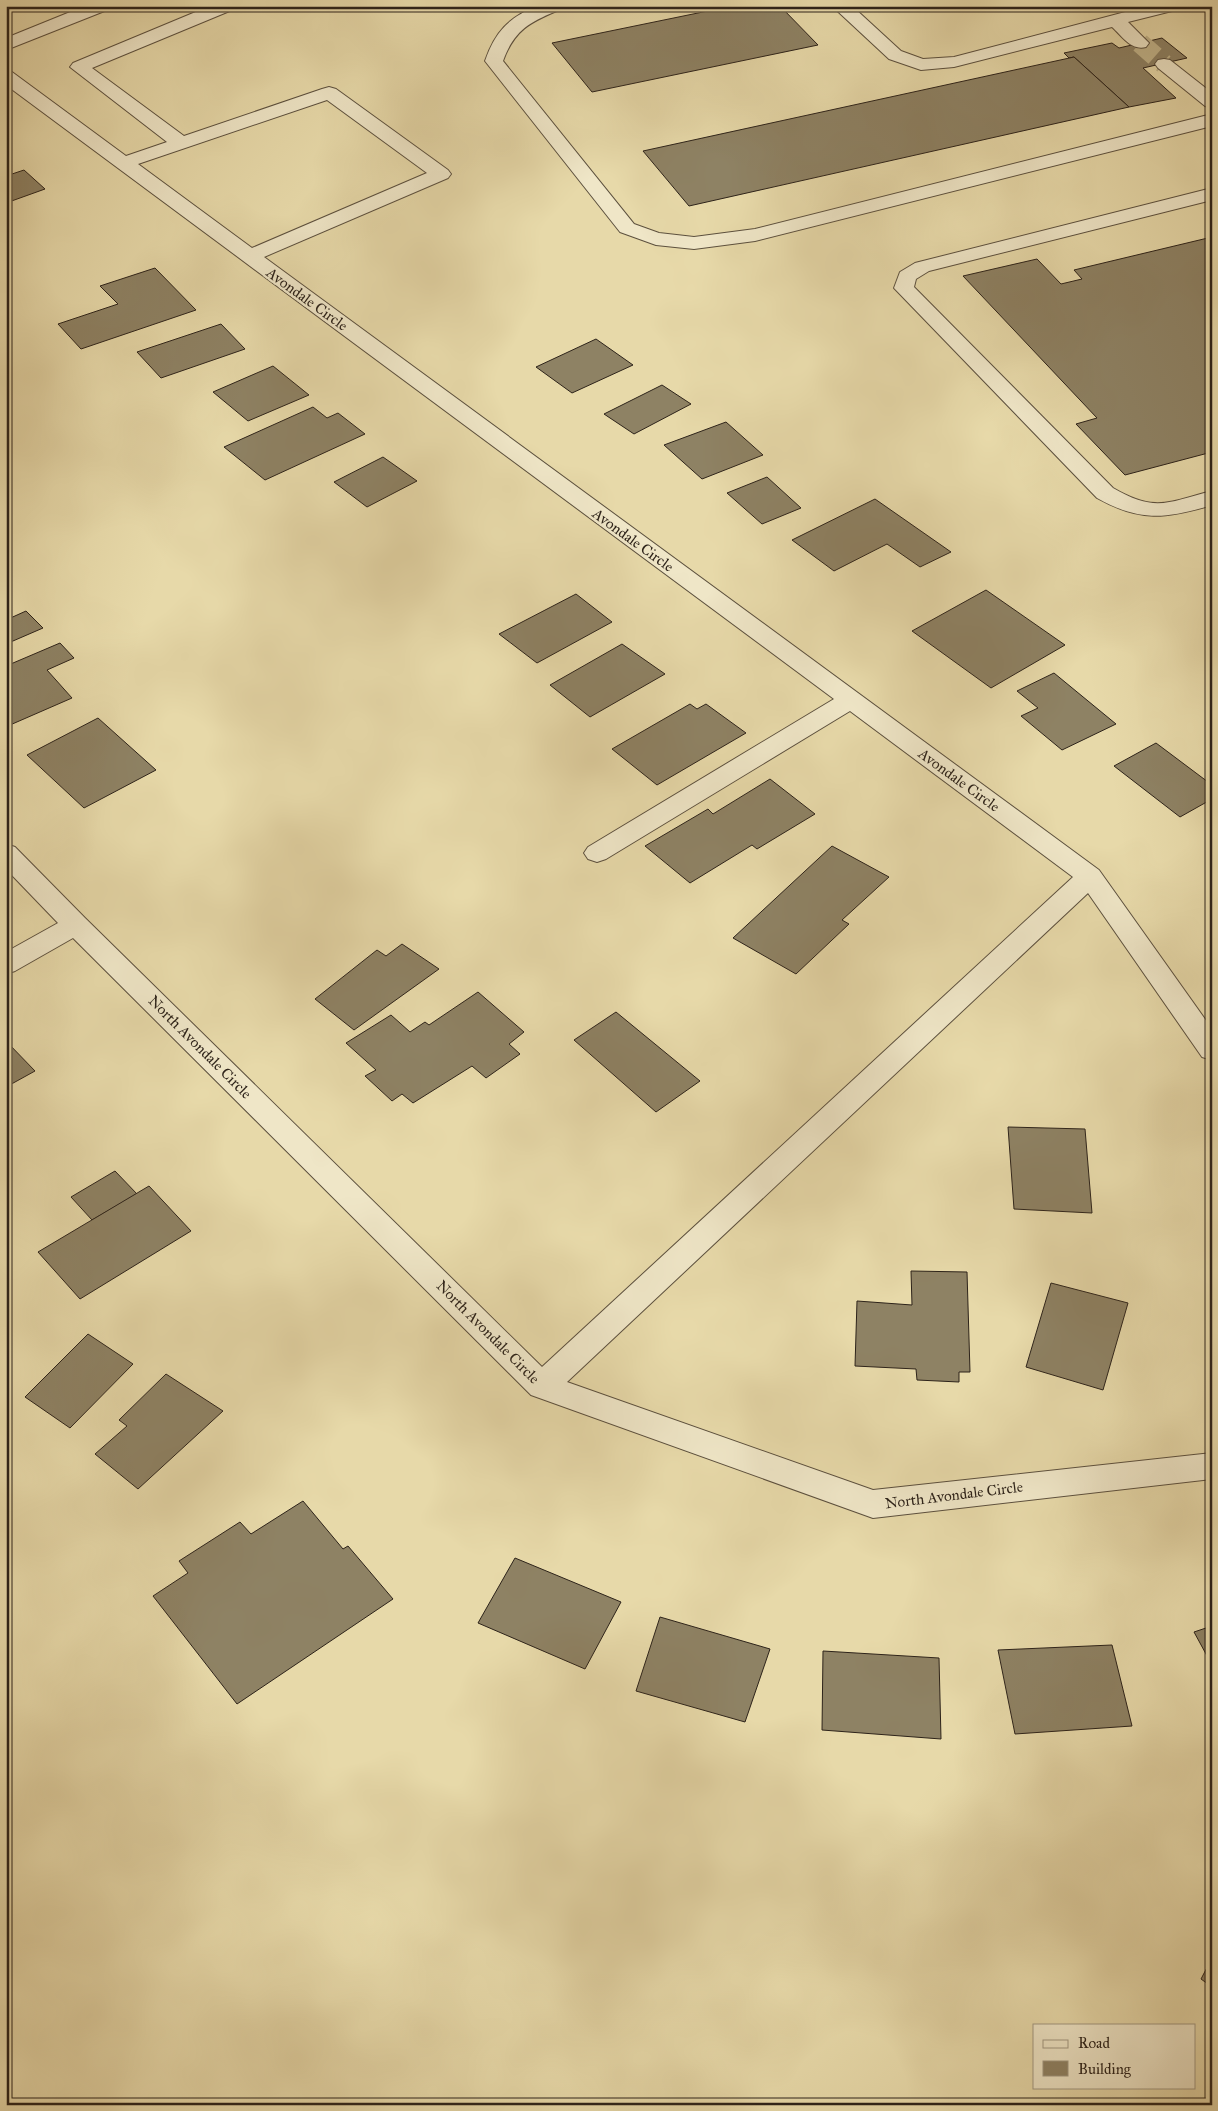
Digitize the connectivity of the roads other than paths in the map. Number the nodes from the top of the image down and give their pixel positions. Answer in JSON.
{"nodes":[{"id":1,"x":101,"y":6,"type":"edge"},
{"id":2,"x":226,"y":6,"type":"edge"},
{"id":3,"x":553,"y":6,"type":"edge"},
{"id":4,"x":841,"y":6,"type":"edge"},
{"id":5,"x":1170,"y":6,"type":"edge"},
{"id":6,"x":1115,"y":20,"type":"junction"},
{"id":7,"x":1140,"y":43,"type":"tunnel mouth"},
{"id":8,"x":6,"y":45,"type":"edge"},
{"id":9,"x":1164,"y":64,"type":"tunnel mouth"},
{"id":10,"x":6,"y":76,"type":"edge"},
{"id":11,"x":1212,"y":102,"type":"edge"},
{"id":12,"x":1212,"y":120,"type":"edge"},
{"id":13,"x":182,"y":143,"type":"junction"},
{"id":14,"x":123,"y":163,"type":"junction"},
{"id":15,"x":1212,"y":194,"type":"edge"},
{"id":16,"x":249,"y":256,"type":"junction"},
{"id":17,"x":1212,"y":498,"type":"edge"},
{"id":18,"x":851,"y":700,"type":"junction"},
{"id":19,"x":6,"y":853,"type":"edge"},
{"id":20,"x":597,"y":853,"type":"dead end"},
{"id":21,"x":1090,"y":876,"type":"junction"},
{"id":22,"x":76,"y":925,"type":"junction"},
{"id":23,"x":6,"y":964,"type":"edge"},
{"id":24,"x":1212,"y":1050,"type":"edge"},
{"id":25,"x":542,"y":1386,"type":"junction"},
{"id":26,"x":1212,"y":1466,"type":"edge"}],
"edges":[{"from":1,"to":8,"type":"street"},
{"from":2,"to":13,"type":"street"},
{"from":3,"to":12,"type":"street"},
{"from":4,"to":6,"type":"street"},
{"from":5,"to":6,"type":"street"},
{"from":6,"to":7,"type":"street"},
{"from":9,"to":11,"type":"street"},
{"from":10,"to":14,"type":"street","name":"Avondale Circle"},
{"from":13,"to":14,"type":"street"},
{"from":13,"to":16,"type":"street"},
{"from":14,"to":16,"type":"street","name":"Avondale Circle"},
{"from":15,"to":17,"type":"street"},
{"from":16,"to":18,"type":"street","name":"Avondale Circle"},
{"from":18,"to":20,"type":"street"},
{"from":18,"to":21,"type":"street","name":"Avondale Circle"},
{"from":19,"to":22,"type":"street","name":"North Avondale Circle"},
{"from":21,"to":24,"type":"street","name":"Avondale Circle"},
{"from":21,"to":25,"type":"street"},
{"from":22,"to":23,"type":"street"},
{"from":22,"to":25,"type":"street","name":"North Avondale Circle"},
{"from":25,"to":26,"type":"street","name":"North Avondale Circle"}]}
